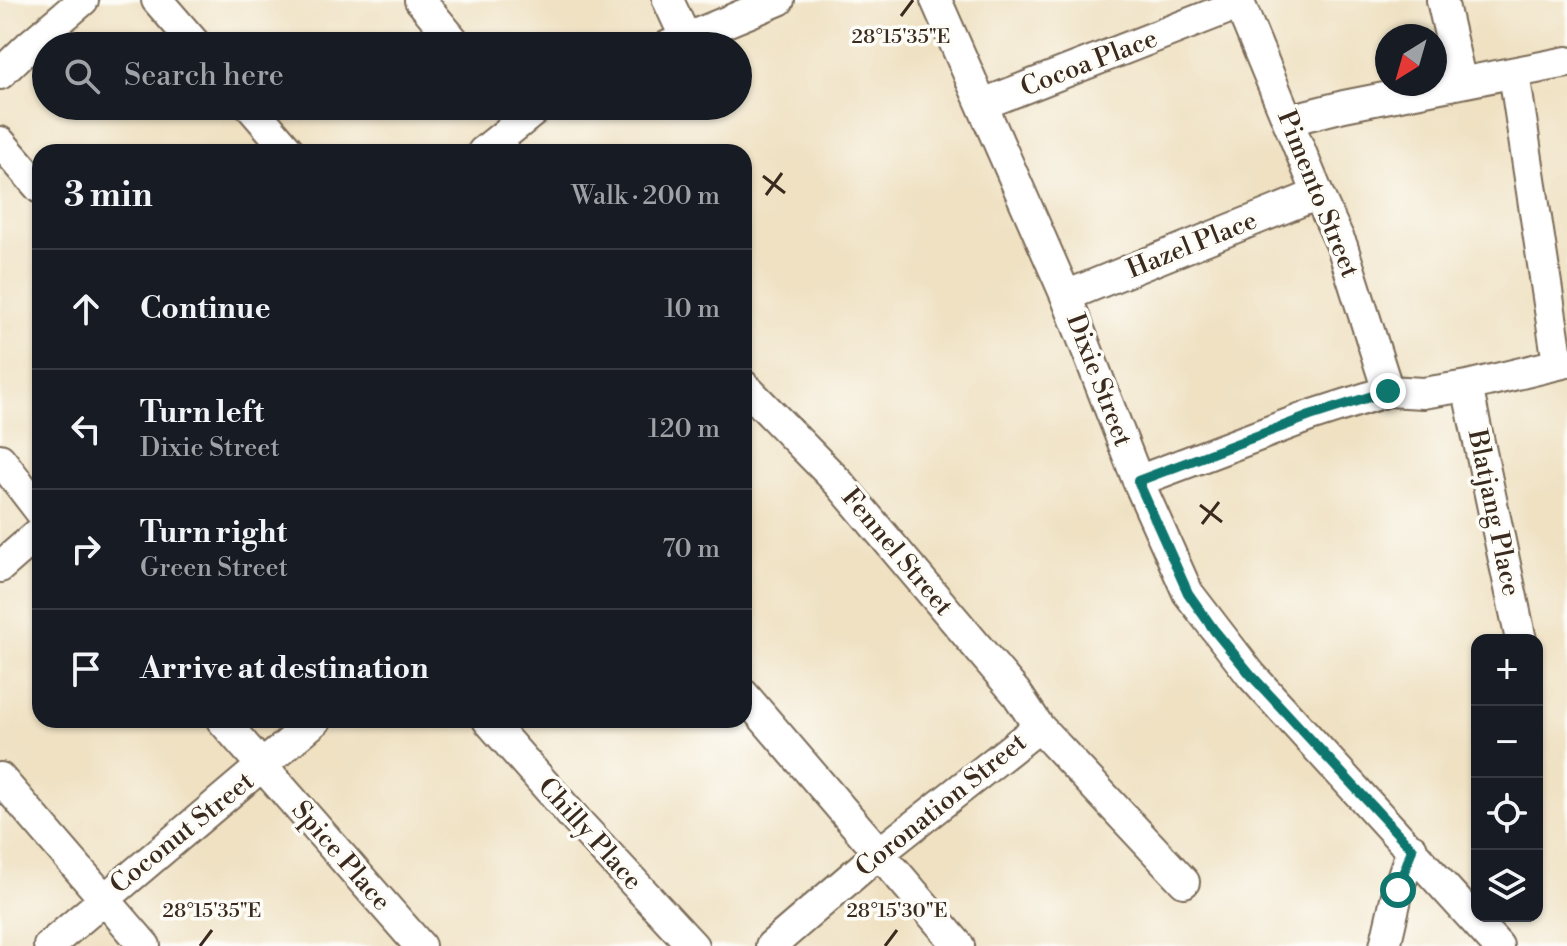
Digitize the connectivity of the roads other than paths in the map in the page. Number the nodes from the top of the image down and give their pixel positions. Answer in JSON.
{"nodes":[{"id":1,"x":83,"y":0,"type":"edge"},
{"id":2,"x":157,"y":0,"type":"edge"},
{"id":3,"x":420,"y":0,"type":"edge"},
{"id":4,"x":668,"y":0,"type":"edge"},
{"id":5,"x":779,"y":0,"type":"edge"},
{"id":6,"x":936,"y":0,"type":"edge"},
{"id":7,"x":1442,"y":0,"type":"edge"},
{"id":8,"x":1239,"y":2,"type":"edge"},
{"id":9,"x":45,"y":32,"type":"edge"},
{"id":10,"x":185,"y":32,"type":"edge"},
{"id":11,"x":446,"y":32,"type":"edge"},
{"id":12,"x":675,"y":32,"type":"edge"},
{"id":13,"x":701,"y":32,"type":"edge"},
{"id":14,"x":32,"y":43,"type":"edge"},
{"id":15,"x":1567,"y":62,"type":"edge"},
{"id":16,"x":1514,"y":73,"type":"junction"},
{"id":17,"x":0,"y":74,"type":"edge"},
{"id":18,"x":1461,"y":83,"type":"junction"},
{"id":19,"x":983,"y":104,"type":"junction"},
{"id":20,"x":262,"y":120,"type":"edge"},
{"id":21,"x":514,"y":120,"type":"edge"},
{"id":22,"x":1289,"y":120,"type":"junction"},
{"id":23,"x":0,"y":142,"type":"edge"},
{"id":24,"x":283,"y":144,"type":"edge"},
{"id":25,"x":491,"y":144,"type":"edge"},
{"id":26,"x":32,"y":179,"type":"edge"},
{"id":27,"x":1318,"y":194,"type":"junction"},
{"id":28,"x":1066,"y":296,"type":"junction"},
{"id":29,"x":1563,"y":362,"type":"edge"},
{"id":30,"x":1467,"y":386,"type":"junction"},
{"id":31,"x":1388,"y":391,"type":"junction"},
{"id":32,"x":752,"y":394,"type":"edge"},
{"id":33,"x":0,"y":459,"type":"edge"},
{"id":34,"x":1138,"y":481,"type":"junction"},
{"id":35,"x":32,"y":501,"type":"edge"},
{"id":36,"x":32,"y":539,"type":"edge"},
{"id":37,"x":0,"y":567,"type":"edge"},
{"id":38,"x":1520,"y":634,"type":"edge"},
{"id":39,"x":752,"y":704,"type":"edge"},
{"id":40,"x":1039,"y":727,"type":"junction"},
{"id":41,"x":229,"y":728,"type":"edge"},
{"id":42,"x":307,"y":728,"type":"edge"},
{"id":43,"x":495,"y":728,"type":"edge"},
{"id":44,"x":263,"y":767,"type":"junction"},
{"id":45,"x":0,"y":778,"type":"edge"},
{"id":46,"x":1412,"y":849,"type":"junction"},
{"id":47,"x":878,"y":854,"type":"junction"},
{"id":48,"x":1184,"y":882,"type":"dead end"},
{"id":49,"x":104,"y":898,"type":"junction"},
{"id":50,"x":49,"y":946,"type":"edge"},
{"id":51,"x":145,"y":946,"type":"edge"},
{"id":52,"x":420,"y":946,"type":"edge"},
{"id":53,"x":693,"y":946,"type":"edge"},
{"id":54,"x":771,"y":946,"type":"edge"},
{"id":55,"x":959,"y":946,"type":"edge"},
{"id":56,"x":1385,"y":946,"type":"edge"},
{"id":57,"x":1498,"y":946,"type":"edge"}],
"edges":[{"from":1,"to":9,"type":"street"},
{"from":2,"to":10,"type":"street"},
{"from":3,"to":11,"type":"street"},
{"from":4,"to":12,"type":"street"},
{"from":5,"to":13,"type":"street"},
{"from":6,"to":19,"type":"street","name":"Dixie Street"},
{"from":7,"to":18,"type":"street"},
{"from":8,"to":19,"type":"street","name":"Cocoa Place"},
{"from":8,"to":22,"type":"street","name":"Pimento Street"},
{"from":14,"to":17,"type":"street"},
{"from":15,"to":16,"type":"street"},
{"from":16,"to":18,"type":"street"},
{"from":16,"to":29,"type":"street"},
{"from":18,"to":22,"type":"street"},
{"from":19,"to":28,"type":"street","name":"Dixie Street"},
{"from":20,"to":24,"type":"street"},
{"from":21,"to":25,"type":"street"},
{"from":22,"to":27,"type":"street","name":"Pimento Street"},
{"from":23,"to":26,"type":"street"},
{"from":27,"to":28,"type":"street","name":"Hazel Place"},
{"from":27,"to":31,"type":"street","name":"Pimento Street"},
{"from":28,"to":34,"type":"street","name":"Dixie Street"},
{"from":29,"to":30,"type":"street"},
{"from":30,"to":31,"type":"street"},
{"from":30,"to":38,"type":"street","name":"Blatjang Place"},
{"from":31,"to":34,"type":"street"},
{"from":32,"to":40,"type":"street","name":"Fennel Street"},
{"from":33,"to":35,"type":"street"},
{"from":34,"to":46,"type":"street","name":"Dixie Street"},
{"from":36,"to":37,"type":"street"},
{"from":39,"to":47,"type":"street"},
{"from":40,"to":47,"type":"street","name":"Coronation Street"},
{"from":40,"to":48,"type":"street","name":"Fennel Street"},
{"from":41,"to":44,"type":"street","name":"Spice Place"},
{"from":42,"to":44,"type":"street","name":"Coconut Street"},
{"from":43,"to":53,"type":"street","name":"Chilly Place"},
{"from":44,"to":49,"type":"street","name":"Coconut Street"},
{"from":44,"to":52,"type":"street","name":"Spice Place"},
{"from":45,"to":49,"type":"street"},
{"from":46,"to":56,"type":"street"},
{"from":46,"to":57,"type":"street","name":"Dixie Street"},
{"from":47,"to":54,"type":"street","name":"Coronation Street"},
{"from":47,"to":55,"type":"street"},
{"from":49,"to":50,"type":"street","name":"Coconut Street"},
{"from":49,"to":51,"type":"street"}]}
